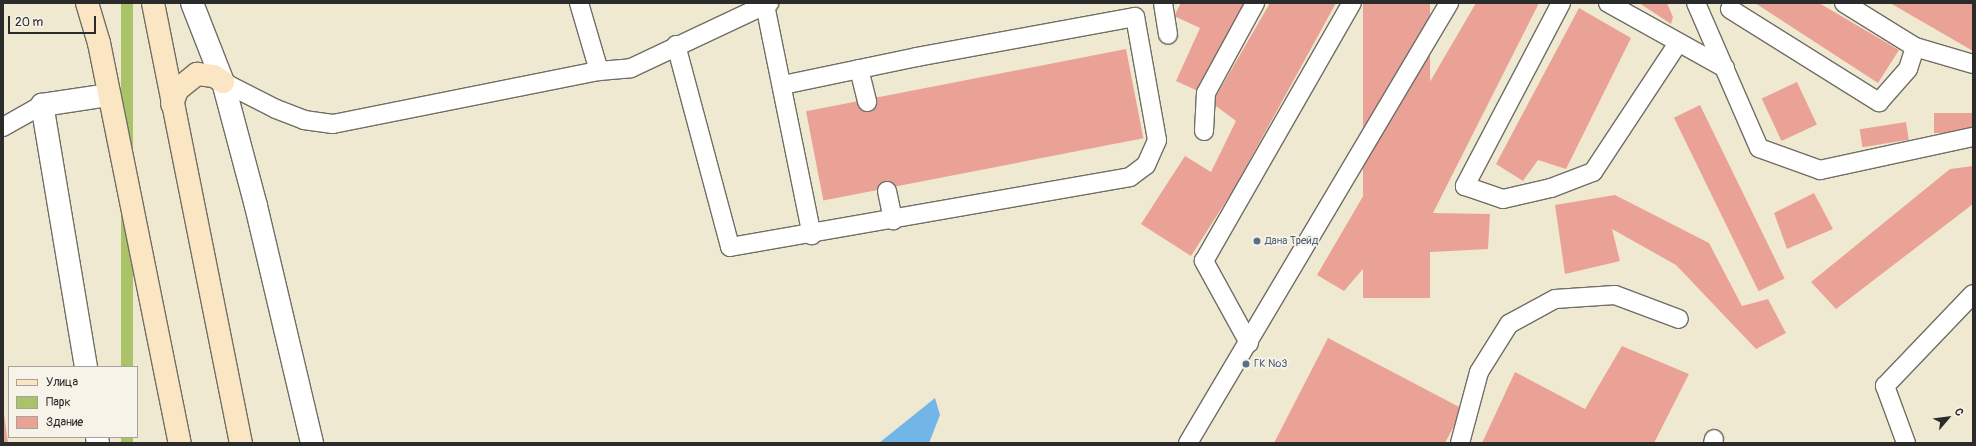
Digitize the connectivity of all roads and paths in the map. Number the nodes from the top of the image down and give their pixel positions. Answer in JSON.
{"nodes":[{"id":1,"x":87,"y":3,"type":"edge"},
{"id":2,"x":153,"y":3,"type":"edge"},
{"id":3,"x":192,"y":3,"type":"edge"},
{"id":4,"x":579,"y":3,"type":"edge"},
{"id":5,"x":1163,"y":3,"type":"edge"},
{"id":6,"x":1255,"y":3,"type":"edge"},
{"id":7,"x":1352,"y":3,"type":"edge"},
{"id":8,"x":1449,"y":3,"type":"edge"},
{"id":9,"x":1561,"y":3,"type":"edge"},
{"id":10,"x":1608,"y":3,"type":"edge"},
{"id":11,"x":1696,"y":3,"type":"edge"},
{"id":12,"x":1844,"y":3,"type":"edge"},
{"id":13,"x":767,"y":4,"type":"edge"},
{"id":14,"x":1730,"y":9,"type":"dead end"},
{"id":15,"x":1168,"y":35,"type":"dead end"},
{"id":16,"x":1678,"y":43,"type":"junction"},
{"id":17,"x":676,"y":46,"type":"junction"},
{"id":18,"x":1915,"y":47,"type":"junction"},
{"id":19,"x":1973,"y":64,"type":"edge"},
{"id":20,"x":1725,"y":68,"type":"junction"},
{"id":21,"x":859,"y":69,"type":"junction"},
{"id":22,"x":600,"y":71,"type":"junction"},
{"id":23,"x":223,"y":82,"type":"junction"},
{"id":24,"x":783,"y":85,"type":"junction"},
{"id":25,"x":108,"y":95,"type":"junction"},
{"id":26,"x":867,"y":102,"type":"dead end"},
{"id":27,"x":172,"y":104,"type":"junction"},
{"id":28,"x":42,"y":105,"type":"junction"},
{"id":29,"x":3,"y":127,"type":"edge"},
{"id":30,"x":1204,"y":131,"type":"dead end"},
{"id":31,"x":1973,"y":137,"type":"edge"},
{"id":32,"x":887,"y":191,"type":"dead end"},
{"id":33,"x":893,"y":220,"type":"junction"},
{"id":34,"x":812,"y":235,"type":"junction"},
{"id":35,"x":1973,"y":294,"type":"edge"},
{"id":36,"x":1679,"y":319,"type":"dead end"},
{"id":37,"x":1248,"y":344,"type":"junction"},
{"id":38,"x":86,"y":366,"type":"edge"},
{"id":39,"x":180,"y":443,"type":"edge"},
{"id":40,"x":241,"y":443,"type":"edge"},
{"id":41,"x":312,"y":443,"type":"edge"},
{"id":42,"x":1188,"y":443,"type":"edge"},
{"id":43,"x":1460,"y":443,"type":"edge"},
{"id":44,"x":1906,"y":443,"type":"edge"}],
"edges":[{"from":1,"to":25,"type":"main road"},
{"from":2,"to":27,"type":"main road"},
{"from":3,"to":23,"type":"street"},
{"from":4,"to":22,"type":"lane"},
{"from":5,"to":15,"type":"lane"},
{"from":6,"to":30,"type":"lane"},
{"from":7,"to":37,"type":"lane"},
{"from":8,"to":37,"type":"lane"},
{"from":9,"to":16,"type":"lane"},
{"from":10,"to":16,"type":"lane"},
{"from":11,"to":20,"type":"lane"},
{"from":12,"to":18,"type":"lane"},
{"from":13,"to":17,"type":"lane"},
{"from":13,"to":24,"type":"lane"},
{"from":14,"to":18,"type":"lane"},
{"from":16,"to":20,"type":"lane"},
{"from":17,"to":22,"type":"lane"},
{"from":17,"to":34,"type":"lane"},
{"from":18,"to":19,"type":"lane"},
{"from":20,"to":31,"type":"lane"},
{"from":21,"to":24,"type":"lane"},
{"from":21,"to":26,"type":"lane"},
{"from":21,"to":33,"type":"lane"},
{"from":22,"to":23,"type":"lane"},
{"from":23,"to":27,"type":"main road"},
{"from":23,"to":41,"type":"street"},
{"from":24,"to":34,"type":"lane"},
{"from":25,"to":28,"type":"street"},
{"from":25,"to":39,"type":"main road"},
{"from":27,"to":40,"type":"main road"},
{"from":28,"to":29,"type":"lane"},
{"from":28,"to":38,"type":"street"},
{"from":32,"to":33,"type":"lane"},
{"from":33,"to":34,"type":"lane"},
{"from":35,"to":44,"type":"lane"},
{"from":36,"to":43,"type":"lane"},
{"from":37,"to":42,"type":"lane"}]}
